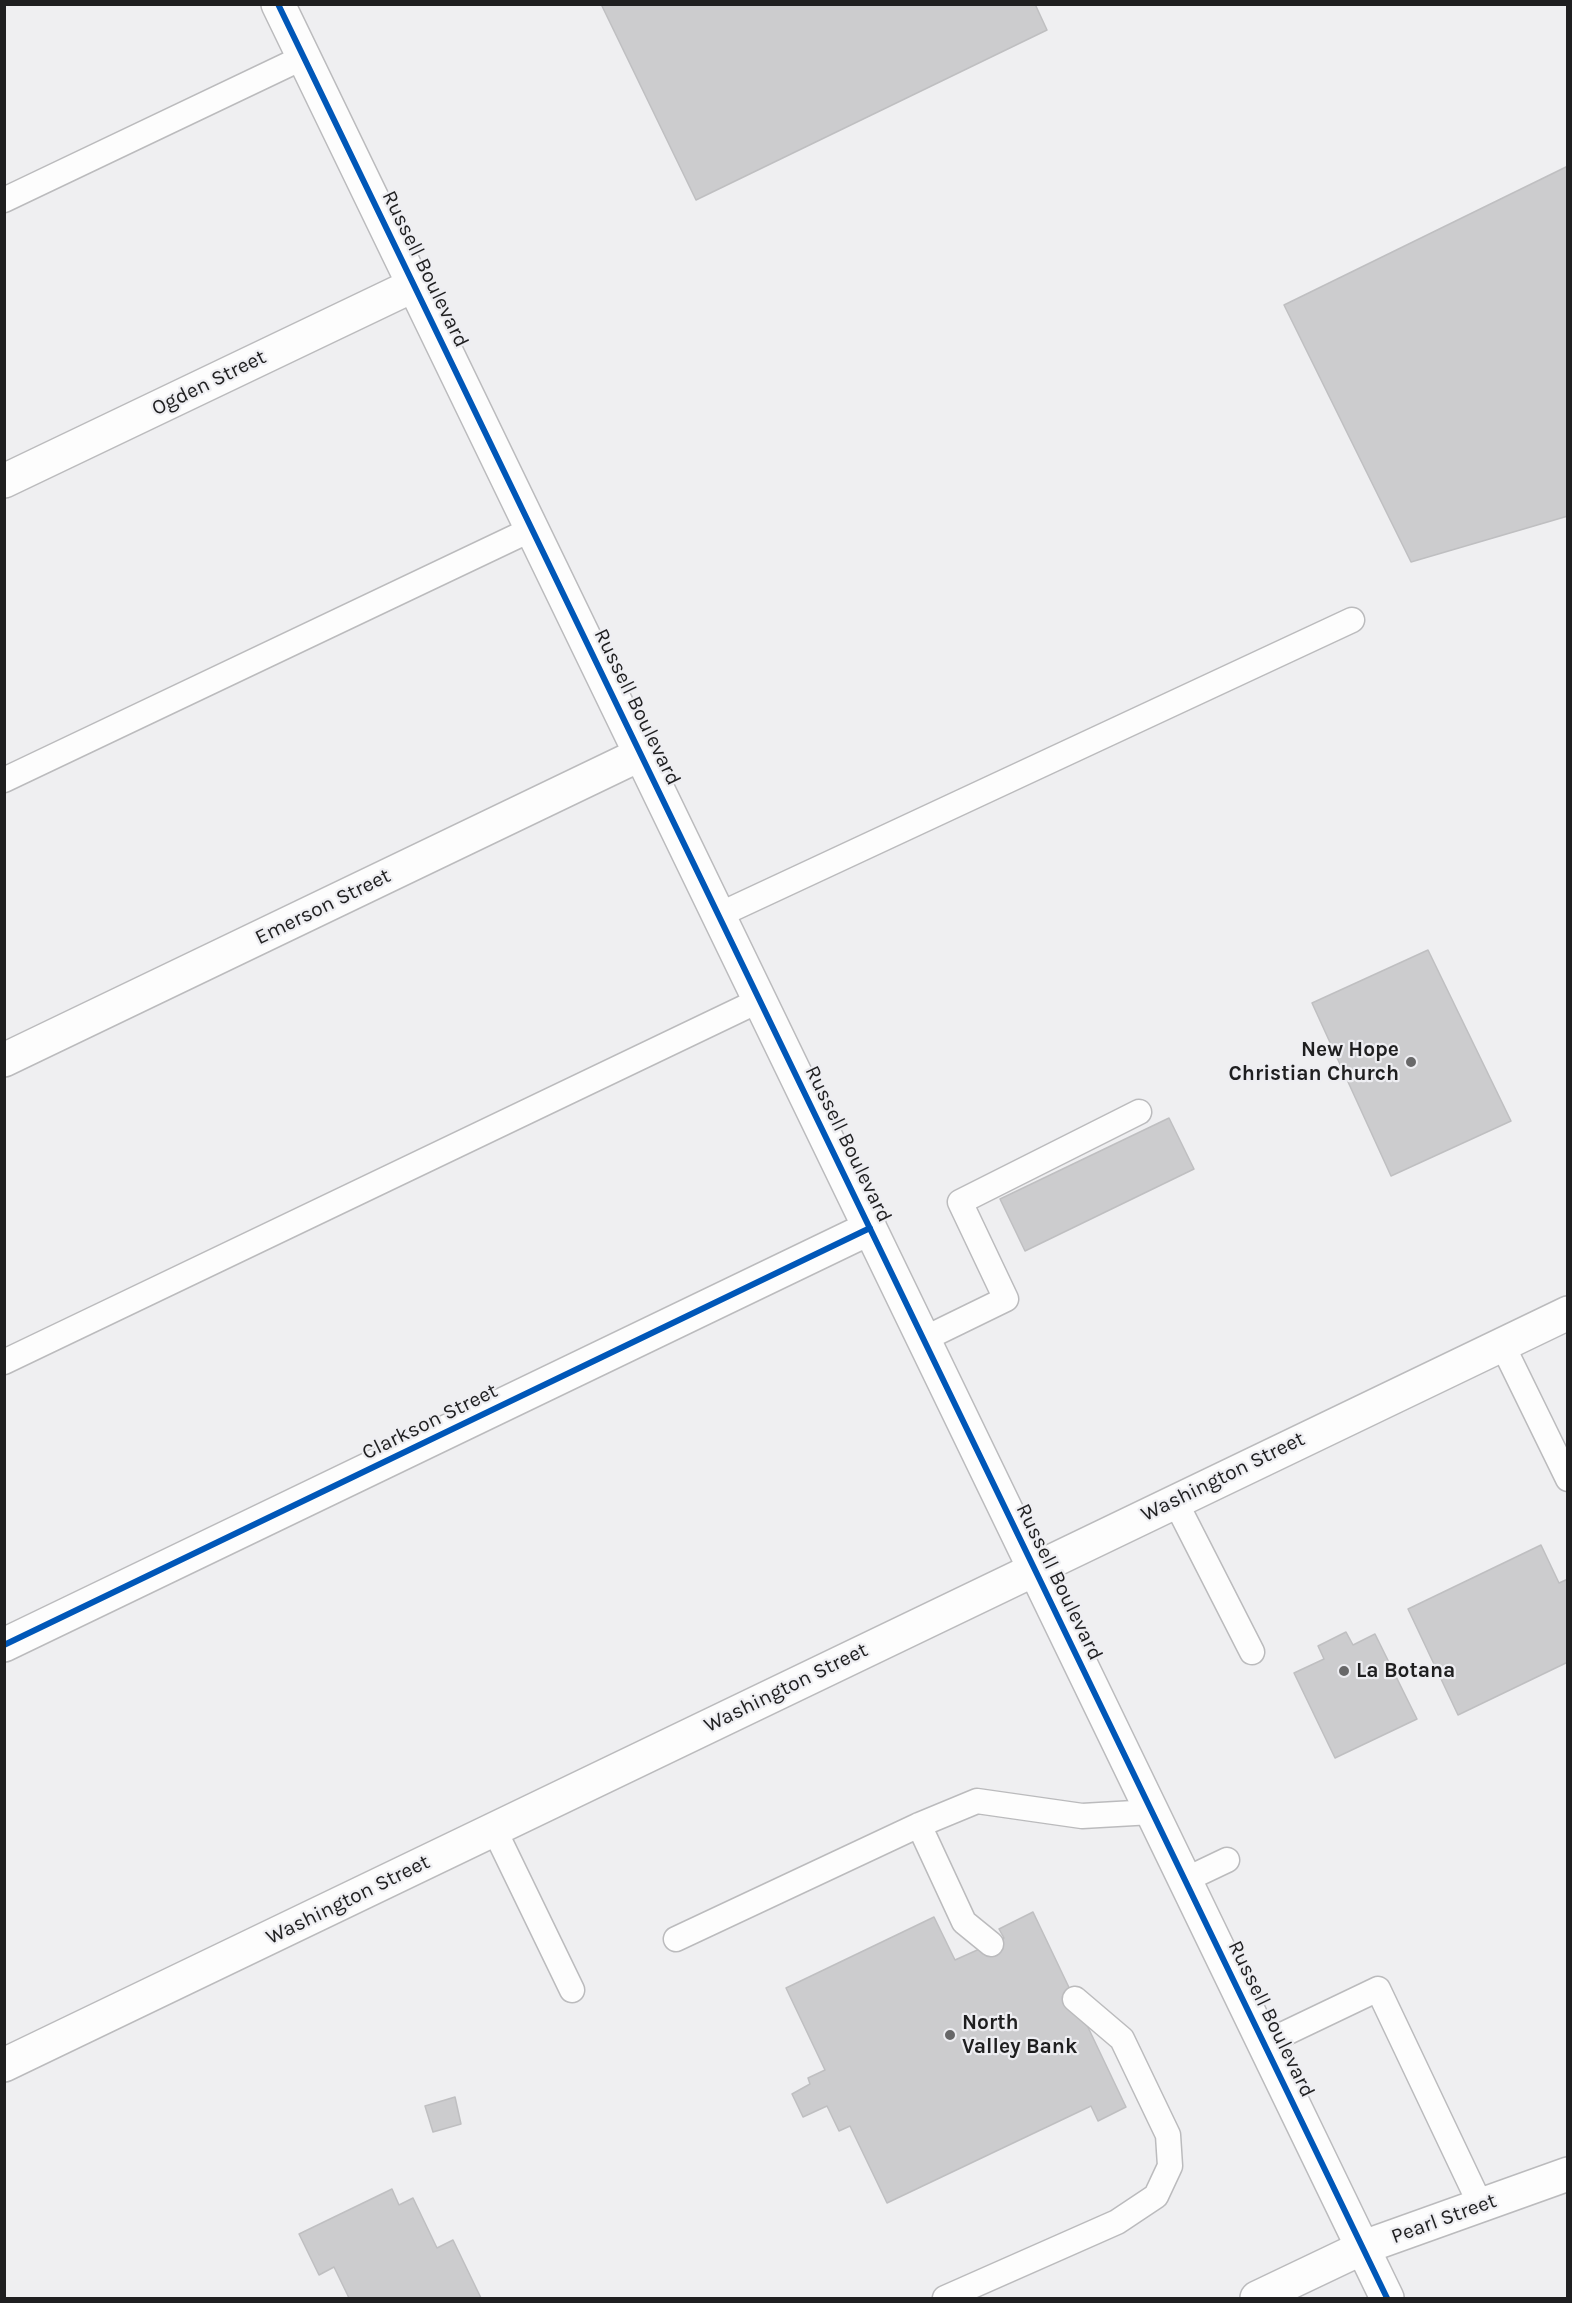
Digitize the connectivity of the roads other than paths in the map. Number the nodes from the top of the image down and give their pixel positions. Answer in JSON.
{"nodes":[{"id":1,"x":278,"y":4,"type":"edge"},
{"id":2,"x":304,"y":57,"type":"junction"},
{"id":3,"x":4,"y":200,"type":"edge"},
{"id":4,"x":414,"y":285,"type":"junction"},
{"id":5,"x":4,"y":481,"type":"edge"},
{"id":6,"x":532,"y":529,"type":"junction"},
{"id":7,"x":1352,"y":620,"type":"dead end"},
{"id":8,"x":641,"y":754,"type":"junction"},
{"id":9,"x":4,"y":780,"type":"edge"},
{"id":10,"x":719,"y":915,"type":"junction"},
{"id":11,"x":760,"y":1000,"type":"junction"},
{"id":12,"x":4,"y":1060,"type":"edge"},
{"id":13,"x":1139,"y":1112,"type":"dead end"},
{"id":14,"x":870,"y":1228,"type":"junction"},
{"id":15,"x":1568,"y":1313,"type":"edge"},
{"id":16,"x":924,"y":1339,"type":"junction"},
{"id":17,"x":1502,"y":1344,"type":"junction"},
{"id":18,"x":4,"y":1362,"type":"edge"},
{"id":19,"x":1568,"y":1479,"type":"edge"},
{"id":20,"x":1175,"y":1501,"type":"junction"},
{"id":21,"x":1034,"y":1568,"type":"junction"},
{"id":22,"x":4,"y":1645,"type":"edge"},
{"id":23,"x":1252,"y":1652,"type":"dead end"},
{"id":24,"x":1152,"y":1812,"type":"junction"},
{"id":25,"x":919,"y":1825,"type":"junction"},
{"id":26,"x":494,"y":1829,"type":"junction"},
{"id":27,"x":1227,"y":1860,"type":"dead end"},
{"id":28,"x":1185,"y":1880,"type":"junction"},
{"id":29,"x":676,"y":1939,"type":"dead end"},
{"id":30,"x":991,"y":1944,"type":"dead end"},
{"id":31,"x":572,"y":1990,"type":"dead end"},
{"id":32,"x":1075,"y":1999,"type":"dead end"},
{"id":33,"x":1264,"y":2043,"type":"junction"},
{"id":34,"x":4,"y":2065,"type":"edge"},
{"id":35,"x":1568,"y":2174,"type":"edge"},
{"id":36,"x":1481,"y":2206,"type":"junction"},
{"id":37,"x":1364,"y":2247,"type":"junction"},
{"id":38,"x":945,"y":2298,"type":"edge"},
{"id":39,"x":1257,"y":2298,"type":"edge"},
{"id":40,"x":1387,"y":2298,"type":"edge"}],
"edges":[{"from":1,"to":2,"type":"street","name":"Russell Boulevard"},
{"from":2,"to":3,"type":"lane"},
{"from":2,"to":4,"type":"street","name":"Russell Boulevard"},
{"from":4,"to":5,"type":"street","name":"Ogden Street"},
{"from":4,"to":6,"type":"street","name":"Russell Boulevard"},
{"from":6,"to":8,"type":"street","name":"Russell Boulevard"},
{"from":6,"to":9,"type":"lane"},
{"from":7,"to":10,"type":"lane"},
{"from":8,"to":10,"type":"street","name":"Russell Boulevard"},
{"from":8,"to":12,"type":"street","name":"Emerson Street"},
{"from":10,"to":11,"type":"street","name":"Russell Boulevard"},
{"from":11,"to":14,"type":"street","name":"Russell Boulevard"},
{"from":11,"to":18,"type":"lane"},
{"from":13,"to":16,"type":"lane"},
{"from":14,"to":16,"type":"street","name":"Russell Boulevard"},
{"from":14,"to":22,"type":"street","name":"Clarkson Street"},
{"from":15,"to":17,"type":"street","name":"Washington Street"},
{"from":16,"to":21,"type":"street","name":"Russell Boulevard"},
{"from":17,"to":19,"type":"lane"},
{"from":17,"to":20,"type":"street","name":"Washington Street"},
{"from":20,"to":21,"type":"street","name":"Washington Street"},
{"from":20,"to":23,"type":"lane"},
{"from":21,"to":24,"type":"street","name":"Russell Boulevard"},
{"from":21,"to":26,"type":"street","name":"Washington Street"},
{"from":24,"to":25,"type":"lane"},
{"from":24,"to":28,"type":"street","name":"Russell Boulevard"},
{"from":25,"to":29,"type":"lane"},
{"from":25,"to":30,"type":"lane"},
{"from":26,"to":31,"type":"lane"},
{"from":26,"to":34,"type":"street","name":"Washington Street"},
{"from":27,"to":28,"type":"lane"},
{"from":28,"to":33,"type":"street","name":"Russell Boulevard"},
{"from":32,"to":38,"type":"lane"},
{"from":33,"to":36,"type":"lane"},
{"from":33,"to":37,"type":"street","name":"Russell Boulevard"},
{"from":35,"to":36,"type":"street","name":"Pearl Street"},
{"from":36,"to":37,"type":"street","name":"Pearl Street"},
{"from":37,"to":39,"type":"street","name":"Pearl Street"},
{"from":37,"to":40,"type":"street","name":"Russell Boulevard"}]}
